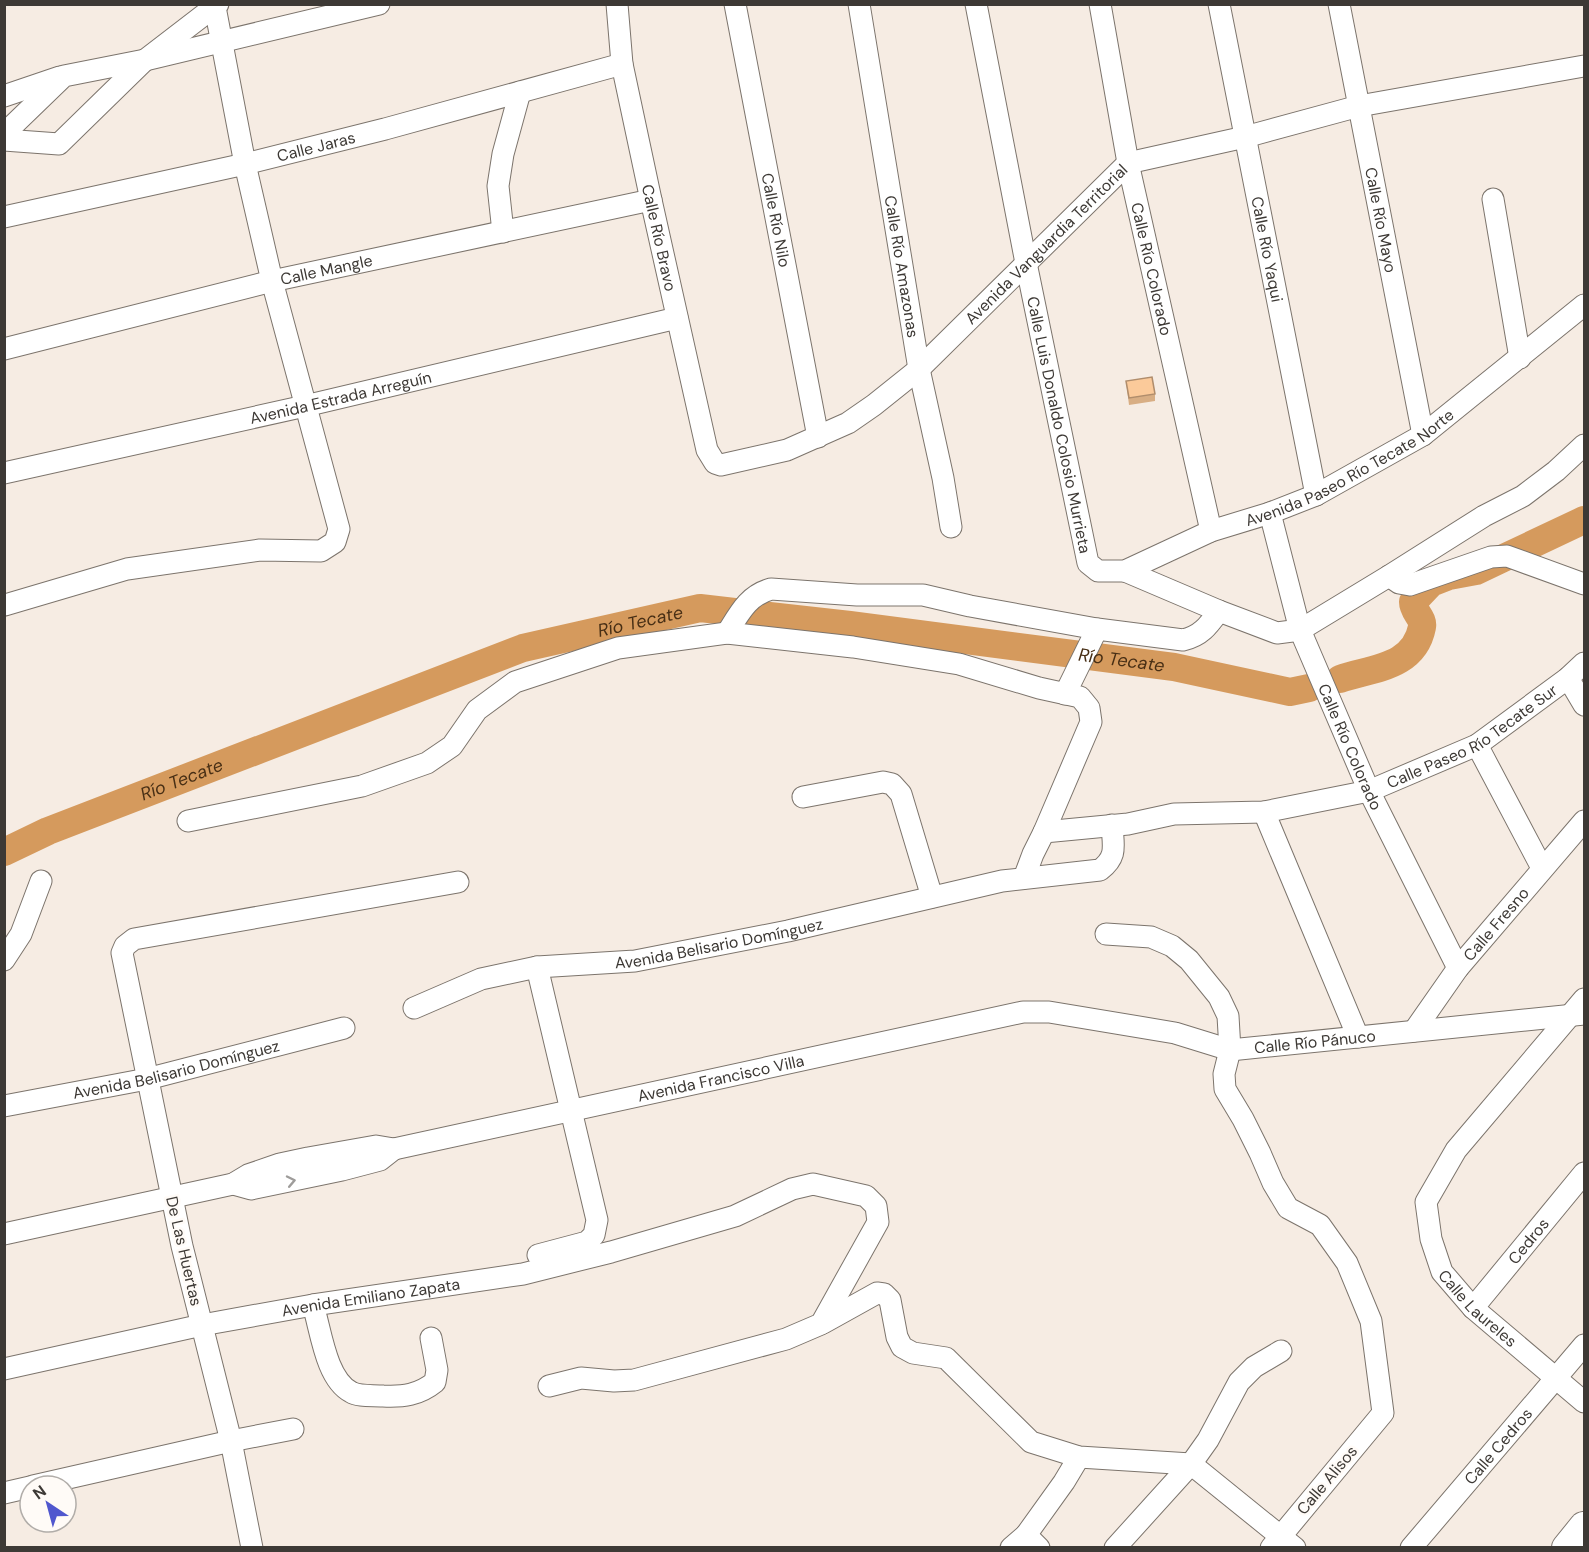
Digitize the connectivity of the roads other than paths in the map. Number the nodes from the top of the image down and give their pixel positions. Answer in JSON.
{"nodes":[{"id":1,"x":379,"y":4,"type":"edge"},
{"id":2,"x":617,"y":4,"type":"edge"},
{"id":3,"x":735,"y":4,"type":"edge"},
{"id":4,"x":859,"y":4,"type":"edge"},
{"id":5,"x":976,"y":4,"type":"edge"},
{"id":6,"x":1100,"y":4,"type":"edge"},
{"id":7,"x":1219,"y":4,"type":"edge"},
{"id":8,"x":1339,"y":4,"type":"edge"},
{"id":9,"x":217,"y":6,"type":"edge"},
{"id":10,"x":223,"y":42,"type":"junction"},
{"id":11,"x":145,"y":60,"type":"junction"},
{"id":12,"x":622,"y":64,"type":"junction"},
{"id":13,"x":1584,"y":71,"type":"edge"},
{"id":14,"x":64,"y":76,"type":"junction"},
{"id":15,"x":520,"y":92,"type":"junction"},
{"id":16,"x":4,"y":96,"type":"edge"},
{"id":17,"x":1359,"y":106,"type":"junction"},
{"id":18,"x":4,"y":134,"type":"edge"},
{"id":19,"x":1245,"y":137,"type":"junction"},
{"id":20,"x":4,"y":140,"type":"edge"},
{"id":21,"x":1128,"y":163,"type":"junction"},
{"id":22,"x":244,"y":164,"type":"junction"},
{"id":23,"x":1493,"y":199,"type":"dead end"},
{"id":24,"x":651,"y":200,"type":"junction"},
{"id":25,"x":4,"y":217,"type":"edge"},
{"id":26,"x":502,"y":232,"type":"junction"},
{"id":27,"x":1026,"y":263,"type":"junction"},
{"id":28,"x":272,"y":281,"type":"junction"},
{"id":29,"x":1584,"y":306,"type":"edge"},
{"id":30,"x":677,"y":318,"type":"junction"},
{"id":31,"x":4,"y":349,"type":"edge"},
{"id":32,"x":1520,"y":358,"type":"junction"},
{"id":33,"x":919,"y":369,"type":"junction"},
{"id":34,"x":304,"y":406,"type":"junction"},
{"id":35,"x":1423,"y":435,"type":"junction"},
{"id":36,"x":818,"y":437,"type":"junction"},
{"id":37,"x":1584,"y":445,"type":"edge"},
{"id":38,"x":720,"y":465,"type":"joint"},
{"id":39,"x":4,"y":473,"type":"edge"},
{"id":40,"x":1316,"y":495,"type":"junction"},
{"id":41,"x":1270,"y":513,"type":"junction"},
{"id":42,"x":951,"y":527,"type":"dead end"},
{"id":43,"x":1210,"y":531,"type":"junction"},
{"id":44,"x":1088,"y":563,"type":"joint"},
{"id":45,"x":1125,"y":571,"type":"junction"},
{"id":46,"x":1389,"y":576,"type":"junction"},
{"id":47,"x":1584,"y":584,"type":"edge"},
{"id":48,"x":5,"y":605,"type":"edge"},
{"id":49,"x":1219,"y":611,"type":"junction"},
{"id":50,"x":1097,"y":629,"type":"junction"},
{"id":51,"x":1300,"y":630,"type":"junction"},
{"id":52,"x":728,"y":633,"type":"junction"},
{"id":53,"x":1584,"y":663,"type":"edge"},
{"id":54,"x":1568,"y":678,"type":"junction"},
{"id":55,"x":1065,"y":694,"type":"junction"},
{"id":56,"x":1584,"y":705,"type":"edge"},
{"id":57,"x":1477,"y":745,"type":"junction"},
{"id":58,"x":1369,"y":791,"type":"junction"},
{"id":59,"x":804,"y":797,"type":"dead end"},
{"id":60,"x":1264,"y":813,"type":"junction"},
{"id":61,"x":188,"y":821,"type":"dead end"},
{"id":62,"x":1584,"y":821,"type":"edge"},
{"id":63,"x":1113,"y":825,"type":"junction"},
{"id":64,"x":1044,"y":832,"type":"junction"},
{"id":65,"x":1542,"y":868,"type":"junction"},
{"id":66,"x":1024,"y":878,"type":"junction"},
{"id":67,"x":40,"y":881,"type":"dead end"},
{"id":68,"x":458,"y":882,"type":"dead end"},
{"id":69,"x":932,"y":897,"type":"junction"},
{"id":70,"x":1106,"y":934,"type":"dead end"},
{"id":71,"x":4,"y":960,"type":"edge"},
{"id":72,"x":537,"y":968,"type":"junction"},
{"id":73,"x":1458,"y":968,"type":"junction"},
{"id":74,"x":1584,"y":999,"type":"edge"},
{"id":75,"x":414,"y":1008,"type":"dead end"},
{"id":76,"x":1049,"y":1012,"type":"joint"},
{"id":77,"x":1577,"y":1015,"type":"edge"},
{"id":78,"x":344,"y":1028,"type":"dead end"},
{"id":79,"x":1414,"y":1030,"type":"junction"},
{"id":80,"x":1358,"y":1036,"type":"junction"},
{"id":81,"x":1230,"y":1050,"type":"junction"},
{"id":82,"x":147,"y":1078,"type":"junction"},
{"id":83,"x":4,"y":1106,"type":"edge"},
{"id":84,"x":571,"y":1109,"type":"junction"},
{"id":85,"x":1584,"y":1173,"type":"edge"},
{"id":86,"x":172,"y":1196,"type":"junction"},
{"id":87,"x":4,"y":1234,"type":"edge"},
{"id":88,"x":523,"y":1274,"type":"junction"},
{"id":89,"x":313,"y":1305,"type":"junction"},
{"id":90,"x":1473,"y":1308,"type":"junction"},
{"id":91,"x":820,"y":1324,"type":"junction"},
{"id":92,"x":202,"y":1325,"type":"junction"},
{"id":93,"x":431,"y":1338,"type":"dead end"},
{"id":94,"x":1584,"y":1345,"type":"edge"},
{"id":95,"x":1281,"y":1351,"type":"dead end"},
{"id":96,"x":4,"y":1369,"type":"edge"},
{"id":97,"x":1555,"y":1379,"type":"junction"},
{"id":98,"x":549,"y":1386,"type":"dead end"},
{"id":99,"x":1584,"y":1402,"type":"edge"},
{"id":100,"x":293,"y":1429,"type":"dead end"},
{"id":101,"x":231,"y":1441,"type":"junction"},
{"id":102,"x":1078,"y":1457,"type":"junction"},
{"id":103,"x":1191,"y":1464,"type":"junction"},
{"id":104,"x":78,"y":1476,"type":"edge"},
{"id":105,"x":1584,"y":1527,"type":"edge"},
{"id":106,"x":1025,"y":1543,"type":"edge"},
{"id":107,"x":1282,"y":1544,"type":"edge"},
{"id":108,"x":252,"y":1548,"type":"edge"},
{"id":109,"x":1115,"y":1548,"type":"edge"},
{"id":110,"x":1411,"y":1548,"type":"edge"},
{"id":111,"x":1567,"y":1548,"type":"edge"}],
"edges":[{"from":1,"to":10,"type":"street"},
{"from":2,"to":12,"type":"street","name":"Calle Río Bravo"},
{"from":3,"to":36,"type":"street","name":"Calle Río Nilo"},
{"from":4,"to":33,"type":"street","name":"Calle Río Amazonas"},
{"from":5,"to":27,"type":"street","name":"Calle Luis Donaldo Colosio Murrieta"},
{"from":6,"to":21,"type":"street","name":"Calle Río Colorado"},
{"from":7,"to":19,"type":"street","name":"Calle Río Yaqui"},
{"from":8,"to":17,"type":"street","name":"Calle Río Mayo"},
{"from":9,"to":10,"type":"street"},
{"from":9,"to":11,"type":"street"},
{"from":10,"to":11,"type":"street"},
{"from":10,"to":22,"type":"street"},
{"from":11,"to":14,"type":"street"},
{"from":11,"to":20,"type":"street"},
{"from":12,"to":15,"type":"street","name":"Calle Jaras"},
{"from":12,"to":24,"type":"street","name":"Calle Río Bravo"},
{"from":13,"to":17,"type":"street","name":"Avenida Vanguardia Territorial"},
{"from":14,"to":16,"type":"street"},
{"from":14,"to":18,"type":"street"},
{"from":15,"to":22,"type":"street","name":"Calle Jaras"},
{"from":15,"to":26,"type":"street"},
{"from":17,"to":19,"type":"street","name":"Avenida Vanguardia Territorial"},
{"from":17,"to":35,"type":"street","name":"Calle Río Mayo"},
{"from":19,"to":21,"type":"street","name":"Avenida Vanguardia Territorial"},
{"from":19,"to":40,"type":"street","name":"Calle Río Yaqui"},
{"from":21,"to":27,"type":"street","name":"Avenida Vanguardia Territorial"},
{"from":21,"to":43,"type":"street","name":"Calle Río Colorado"},
{"from":22,"to":25,"type":"street","name":"Calle Jaras"},
{"from":22,"to":28,"type":"street"},
{"from":23,"to":32,"type":"street"},
{"from":24,"to":26,"type":"street","name":"Calle Mangle"},
{"from":24,"to":30,"type":"street","name":"Calle Río Bravo"},
{"from":26,"to":28,"type":"street","name":"Calle Mangle"},
{"from":27,"to":33,"type":"street","name":"Avenida Vanguardia Territorial"},
{"from":27,"to":44,"type":"street","name":"Calle Luis Donaldo Colosio Murrieta"},
{"from":28,"to":31,"type":"street","name":"Calle Mangle"},
{"from":28,"to":34,"type":"street"},
{"from":29,"to":32,"type":"street","name":"Avenida Paseo Río Tecate Norte"},
{"from":30,"to":34,"type":"street","name":"Avenida Estrada Arreguín"},
{"from":30,"to":38,"type":"street","name":"Calle Río Bravo"},
{"from":32,"to":35,"type":"street","name":"Avenida Paseo Río Tecate Norte"},
{"from":33,"to":36,"type":"street","name":"Avenida Vanguardia Territorial"},
{"from":33,"to":42,"type":"street","name":"Calle Río Amazonas"},
{"from":34,"to":39,"type":"street","name":"Avenida Estrada Arreguín"},
{"from":34,"to":48,"type":"street"},
{"from":35,"to":40,"type":"street","name":"Avenida Paseo Río Tecate Norte"},
{"from":36,"to":38,"type":"street","name":"Avenida Vanguardia Territorial"},
{"from":37,"to":46,"type":"street"},
{"from":40,"to":41,"type":"street","name":"Avenida Paseo Río Tecate Norte"},
{"from":41,"to":43,"type":"street","name":"Avenida Paseo Río Tecate Norte"},
{"from":41,"to":51,"type":"street","name":"Calle Río Colorado"},
{"from":43,"to":45,"type":"street","name":"Avenida Paseo Río Tecate Norte"},
{"from":44,"to":45,"type":"street","name":"Avenida Paseo Río Tecate Norte"},
{"from":45,"to":49,"type":"street"},
{"from":46,"to":47,"type":"street"},
{"from":46,"to":51,"type":"street"},
{"from":49,"to":50,"type":"street"},
{"from":49,"to":51,"type":"street"},
{"from":50,"to":52,"type":"street"},
{"from":50,"to":55,"type":"street"},
{"from":51,"to":58,"type":"street","name":"Calle Río Colorado"},
{"from":52,"to":55,"type":"street"},
{"from":52,"to":61,"type":"street"},
{"from":53,"to":54,"type":"street","name":"Calle Paseo Río Tecate Sur"},
{"from":54,"to":56,"type":"street"},
{"from":54,"to":57,"type":"street","name":"Calle Paseo Río Tecate Sur"},
{"from":55,"to":64,"type":"street"},
{"from":57,"to":58,"type":"street","name":"Calle Paseo Río Tecate Sur"},
{"from":57,"to":65,"type":"street"},
{"from":58,"to":60,"type":"street","name":"Calle Paseo Río Tecate Sur"},
{"from":58,"to":73,"type":"street","name":"Calle Río Colorado"},
{"from":59,"to":69,"type":"street"},
{"from":60,"to":63,"type":"street","name":"Calle Paseo Río Tecate Sur"},
{"from":60,"to":80,"type":"street"},
{"from":62,"to":65,"type":"street","name":"Calle Fresno"},
{"from":63,"to":64,"type":"street","name":"Calle Paseo Río Tecate Sur"},
{"from":63,"to":66,"type":"street","name":"Avenida Belisario Domínguez"},
{"from":64,"to":66,"type":"street"},
{"from":65,"to":73,"type":"street","name":"Calle Fresno"},
{"from":66,"to":69,"type":"street","name":"Avenida Belisario Domínguez"},
{"from":67,"to":71,"type":"street"},
{"from":68,"to":82,"type":"street","name":"De Las Huertas"},
{"from":69,"to":72,"type":"street","name":"Avenida Belisario Domínguez"},
{"from":70,"to":81,"type":"street"},
{"from":72,"to":75,"type":"street","name":"Avenida Belisario Domínguez"},
{"from":72,"to":84,"type":"street"},
{"from":73,"to":79,"type":"street","name":"Calle Fresno"},
{"from":74,"to":77,"type":"street","name":"Calle Laureles"},
{"from":76,"to":81,"type":"street","name":"Calle Río Pánuco"},
{"from":76,"to":84,"type":"street","name":"Avenida Francisco Villa"},
{"from":77,"to":79,"type":"street","name":"Calle Río Pánuco"},
{"from":77,"to":90,"type":"street","name":"Calle Laureles"},
{"from":78,"to":82,"type":"street","name":"Avenida Belisario Domínguez"},
{"from":79,"to":80,"type":"street","name":"Calle Río Pánuco"},
{"from":80,"to":81,"type":"street","name":"Calle Río Pánuco"},
{"from":81,"to":107,"type":"street","name":"Calle Alisos"},
{"from":82,"to":83,"type":"street","name":"Avenida Belisario Domínguez"},
{"from":82,"to":86,"type":"street","name":"De Las Huertas"},
{"from":84,"to":86,"type":"street","name":"Avenida Francisco Villa"},
{"from":84,"to":88,"type":"street"},
{"from":85,"to":90,"type":"street","name":"Cedros"},
{"from":86,"to":87,"type":"street","name":"Avenida Francisco Villa"},
{"from":86,"to":92,"type":"street","name":"De Las Huertas"},
{"from":88,"to":89,"type":"street","name":"Avenida Emiliano Zapata"},
{"from":88,"to":91,"type":"street","name":"Avenida Emiliano Zapata"},
{"from":89,"to":92,"type":"street","name":"Avenida Emiliano Zapata"},
{"from":89,"to":93,"type":"street"},
{"from":90,"to":97,"type":"street","name":"Calle Laureles"},
{"from":91,"to":98,"type":"street"},
{"from":91,"to":102,"type":"street"},
{"from":92,"to":96,"type":"street","name":"Avenida Emiliano Zapata"},
{"from":92,"to":101,"type":"street","name":"De Las Huertas"},
{"from":94,"to":97,"type":"street","name":"Calle Cedros"},
{"from":95,"to":103,"type":"street"},
{"from":97,"to":99,"type":"street","name":"Calle Laureles"},
{"from":97,"to":110,"type":"street","name":"Calle Cedros"},
{"from":100,"to":101,"type":"street"},
{"from":101,"to":104,"type":"street"},
{"from":101,"to":108,"type":"street","name":"De Las Huertas"},
{"from":102,"to":103,"type":"street"},
{"from":102,"to":106,"type":"street"},
{"from":103,"to":107,"type":"street"},
{"from":103,"to":109,"type":"street"},
{"from":105,"to":111,"type":"highway"}]}
